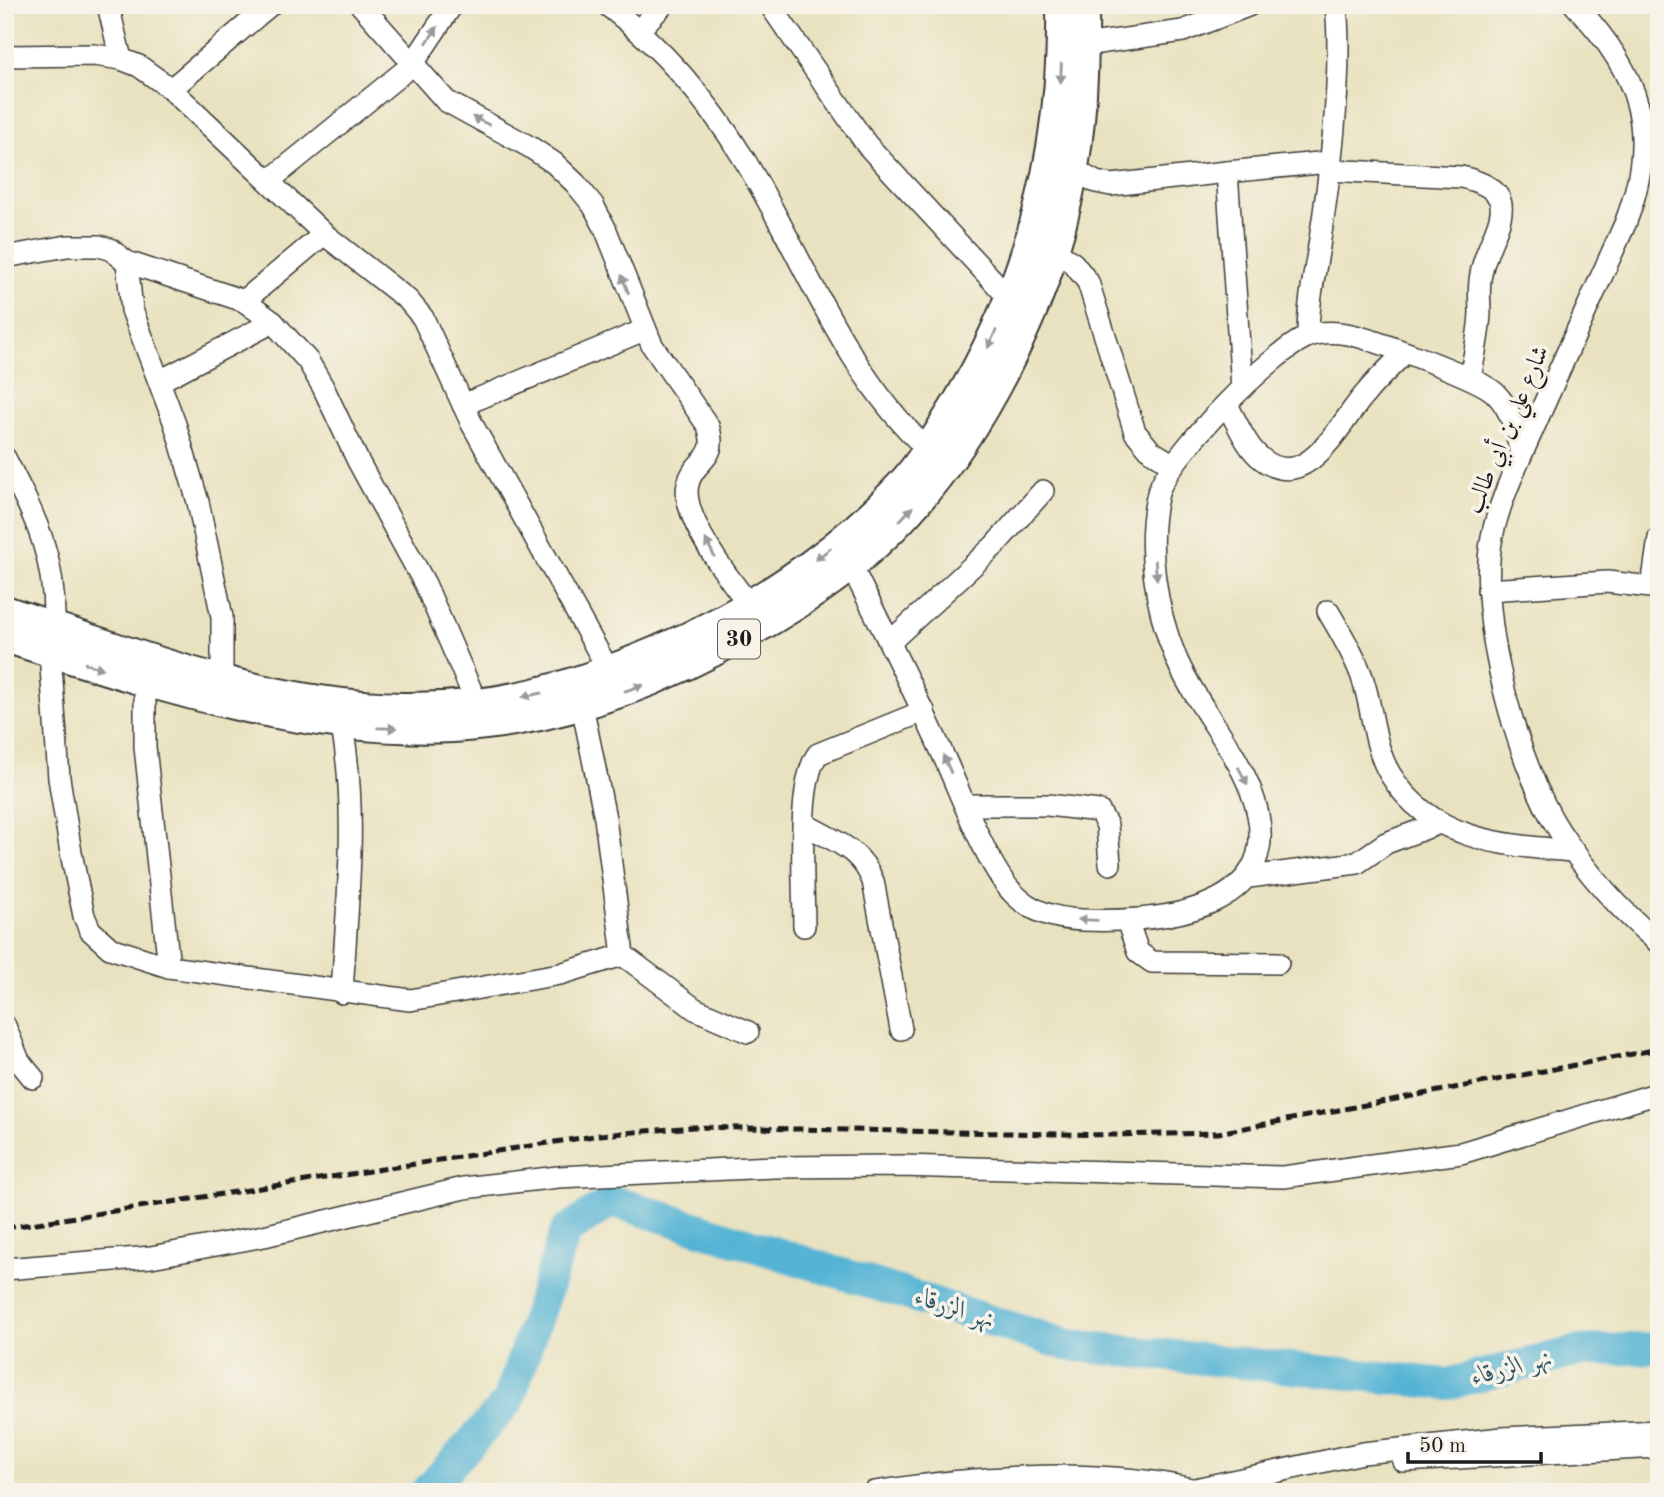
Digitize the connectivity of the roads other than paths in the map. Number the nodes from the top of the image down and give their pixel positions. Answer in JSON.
{"nodes":[{"id":1,"x":108,"y":5,"type":"edge"},
{"id":2,"x":270,"y":5,"type":"edge"},
{"id":3,"x":361,"y":5,"type":"edge"},
{"id":4,"x":452,"y":5,"type":"edge"},
{"id":5,"x":607,"y":5,"type":"edge"},
{"id":6,"x":663,"y":5,"type":"edge"},
{"id":7,"x":770,"y":5,"type":"edge"},
{"id":8,"x":1060,"y":5,"type":"edge"},
{"id":9,"x":1084,"y":5,"type":"edge"},
{"id":10,"x":1250,"y":5,"type":"edge"},
{"id":11,"x":1336,"y":5,"type":"edge"},
{"id":12,"x":1575,"y":5,"type":"edge"},
{"id":13,"x":639,"y":30,"type":"junction"},
{"id":14,"x":1084,"y":45,"type":"junction"},
{"id":15,"x":5,"y":56,"type":"edge"},
{"id":16,"x":121,"y":59,"type":"junction"},
{"id":17,"x":412,"y":65,"type":"junction"},
{"id":18,"x":171,"y":89,"type":"junction"},
{"id":19,"x":1329,"y":166,"type":"junction"},
{"id":20,"x":1074,"y":170,"type":"junction"},
{"id":21,"x":1227,"y":172,"type":"junction"},
{"id":22,"x":270,"y":180,"type":"junction"},
{"id":23,"x":324,"y":234,"type":"junction"},
{"id":24,"x":1053,"y":250,"type":"junction"},
{"id":25,"x":5,"y":257,"type":"edge"},
{"id":26,"x":127,"y":262,"type":"junction"},
{"id":27,"x":1010,"y":299,"type":"junction"},
{"id":28,"x":244,"y":301,"type":"junction"},
{"id":29,"x":273,"y":321,"type":"junction"},
{"id":30,"x":644,"y":330,"type":"junction"},
{"id":31,"x":1308,"y":336,"type":"junction"},
{"id":32,"x":1403,"y":354,"type":"junction"},
{"id":33,"x":1470,"y":378,"type":"junction"},
{"id":34,"x":160,"y":381,"type":"junction"},
{"id":35,"x":1242,"y":388,"type":"junction"},
{"id":36,"x":463,"y":405,"type":"junction"},
{"id":37,"x":1227,"y":405,"type":"junction"},
{"id":38,"x":928,"y":450,"type":"junction"},
{"id":39,"x":1521,"y":455,"type":"junction"},
{"id":40,"x":5,"y":458,"type":"edge"},
{"id":41,"x":1172,"y":464,"type":"junction"},
{"id":42,"x":1043,"y":491,"type":"dead end"},
{"id":43,"x":870,"y":532,"type":"junction"},
{"id":44,"x":1659,"y":538,"type":"edge"},
{"id":45,"x":851,"y":566,"type":"junction"},
{"id":46,"x":1655,"y":587,"type":"edge"},
{"id":47,"x":1488,"y":590,"type":"junction"},
{"id":48,"x":749,"y":604,"type":"junction"},
{"id":49,"x":5,"y":610,"type":"edge"},
{"id":50,"x":1328,"y":611,"type":"dead end"},
{"id":51,"x":5,"y":638,"type":"edge"},
{"id":52,"x":52,"y":639,"type":"junction"},
{"id":53,"x":890,"y":642,"type":"junction"},
{"id":54,"x":609,"y":671,"type":"junction"},
{"id":55,"x":145,"y":681,"type":"junction"},
{"id":56,"x":222,"y":681,"type":"junction"},
{"id":57,"x":477,"y":704,"type":"junction"},
{"id":58,"x":582,"y":705,"type":"junction"},
{"id":59,"x":924,"y":711,"type":"junction"},
{"id":60,"x":342,"y":726,"type":"junction"},
{"id":61,"x":965,"y":805,"type":"junction"},
{"id":62,"x":804,"y":824,"type":"junction"},
{"id":63,"x":1437,"y":824,"type":"junction"},
{"id":64,"x":1573,"y":851,"type":"junction"},
{"id":65,"x":1110,"y":864,"type":"dead end"},
{"id":66,"x":1249,"y":877,"type":"junction"},
{"id":67,"x":1127,"y":920,"type":"junction"},
{"id":68,"x":804,"y":926,"type":"dead end"},
{"id":69,"x":1659,"y":943,"type":"edge"},
{"id":70,"x":623,"y":955,"type":"junction"},
{"id":71,"x":1278,"y":963,"type":"dead end"},
{"id":72,"x":169,"y":967,"type":"junction"},
{"id":73,"x":342,"y":993,"type":"junction"},
{"id":74,"x":5,"y":1026,"type":"edge"},
{"id":75,"x":901,"y":1029,"type":"dead end"},
{"id":76,"x":748,"y":1032,"type":"dead end"},
{"id":77,"x":33,"y":1078,"type":"dead end"},
{"id":78,"x":1659,"y":1093,"type":"edge"},
{"id":79,"x":5,"y":1269,"type":"edge"},
{"id":80,"x":1659,"y":1431,"type":"edge"},
{"id":81,"x":1659,"y":1447,"type":"edge"},
{"id":82,"x":1313,"y":1463,"type":"junction"},
{"id":83,"x":1192,"y":1491,"type":"edge"},
{"id":84,"x":874,"y":1492,"type":"edge"}],
"edges":[{"from":1,"to":16,"type":"street"},
{"from":2,"to":18,"type":"street"},
{"from":3,"to":17,"type":"street"},
{"from":17,"to":4,"type":"street","one_way":true},
{"from":5,"to":13,"type":"street"},
{"from":6,"to":13,"type":"street"},
{"from":7,"to":27,"type":"street"},
{"from":8,"to":27,"type":"main road","number":"30","one_way":true},
{"from":9,"to":14,"type":"main road","number":"30"},
{"from":10,"to":14,"type":"street"},
{"from":11,"to":19,"type":"street"},
{"from":12,"to":39,"type":"street","name":"شارع علي بن أبي طالب"},
{"from":13,"to":38,"type":"street"},
{"from":14,"to":20,"type":"main road","number":"30"},
{"from":15,"to":16,"type":"street"},
{"from":16,"to":18,"type":"street"},
{"from":17,"to":22,"type":"street"},
{"from":30,"to":17,"type":"street","one_way":true},
{"from":18,"to":22,"type":"street"},
{"from":19,"to":21,"type":"street"},
{"from":19,"to":31,"type":"street"},
{"from":19,"to":33,"type":"street"},
{"from":20,"to":21,"type":"street"},
{"from":20,"to":24,"type":"main road","number":"30"},
{"from":21,"to":35,"type":"street"},
{"from":22,"to":23,"type":"street"},
{"from":23,"to":28,"type":"street"},
{"from":23,"to":36,"type":"street"},
{"from":24,"to":41,"type":"street"},
{"from":43,"to":24,"type":"main road","number":"30","one_way":true},
{"from":25,"to":26,"type":"street"},
{"from":26,"to":28,"type":"street"},
{"from":26,"to":34,"type":"street"},
{"from":27,"to":38,"type":"main road","number":"30","one_way":true},
{"from":28,"to":29,"type":"street"},
{"from":29,"to":34,"type":"street"},
{"from":29,"to":57,"type":"street"},
{"from":30,"to":36,"type":"street"},
{"from":48,"to":30,"type":"street","one_way":true},
{"from":31,"to":32,"type":"street"},
{"from":31,"to":35,"type":"street"},
{"from":32,"to":33,"type":"street"},
{"from":32,"to":37,"type":"street"},
{"from":33,"to":39,"type":"street"},
{"from":34,"to":56,"type":"street"},
{"from":35,"to":37,"type":"street"},
{"from":36,"to":54,"type":"street"},
{"from":37,"to":41,"type":"street"},
{"from":38,"to":43,"type":"main road","number":"30"},
{"from":39,"to":47,"type":"street","name":"شارع علي بن أبي طالب"},
{"from":40,"to":52,"type":"street"},
{"from":41,"to":66,"type":"street","one_way":true},
{"from":42,"to":53,"type":"street"},
{"from":43,"to":45,"type":"main road","number":"30"},
{"from":43,"to":48,"type":"main road","number":"30","one_way":true},
{"from":44,"to":46,"type":"street"},
{"from":45,"to":53,"type":"street"},
{"from":58,"to":45,"type":"main road","number":"30","one_way":true},
{"from":46,"to":47,"type":"street"},
{"from":47,"to":64,"type":"street","name":"شارع علي بن أبي طالب"},
{"from":48,"to":54,"type":"main road","number":"30"},
{"from":49,"to":52,"type":"main road","number":"30"},
{"from":50,"to":63,"type":"street"},
{"from":51,"to":52,"type":"main road","number":"30"},
{"from":52,"to":55,"type":"main road","number":"30","one_way":true},
{"from":52,"to":56,"type":"main road","number":"30"},
{"from":52,"to":72,"type":"street"},
{"from":53,"to":59,"type":"street"},
{"from":54,"to":57,"type":"main road","number":"30","one_way":true},
{"from":55,"to":60,"type":"main road","number":"30"},
{"from":55,"to":72,"type":"street"},
{"from":56,"to":57,"type":"main road","number":"30"},
{"from":60,"to":58,"type":"main road","number":"30","one_way":true},
{"from":58,"to":70,"type":"street"},
{"from":61,"to":59,"type":"street","one_way":true},
{"from":59,"to":62,"type":"street"},
{"from":60,"to":73,"type":"street"},
{"from":61,"to":65,"type":"street"},
{"from":67,"to":61,"type":"street","one_way":true},
{"from":62,"to":68,"type":"street"},
{"from":62,"to":75,"type":"street"},
{"from":63,"to":64,"type":"street"},
{"from":63,"to":66,"type":"street"},
{"from":64,"to":69,"type":"street","name":"شارع علي بن أبي طالب"},
{"from":66,"to":67,"type":"street"},
{"from":67,"to":71,"type":"street"},
{"from":70,"to":73,"type":"street"},
{"from":70,"to":76,"type":"street"},
{"from":72,"to":73,"type":"street"},
{"from":74,"to":77,"type":"street"},
{"from":78,"to":79,"type":"street"},
{"from":80,"to":82,"type":"street"},
{"from":81,"to":82,"type":"street"},
{"from":82,"to":83,"type":"street"},
{"from":83,"to":84,"type":"street"}]}
